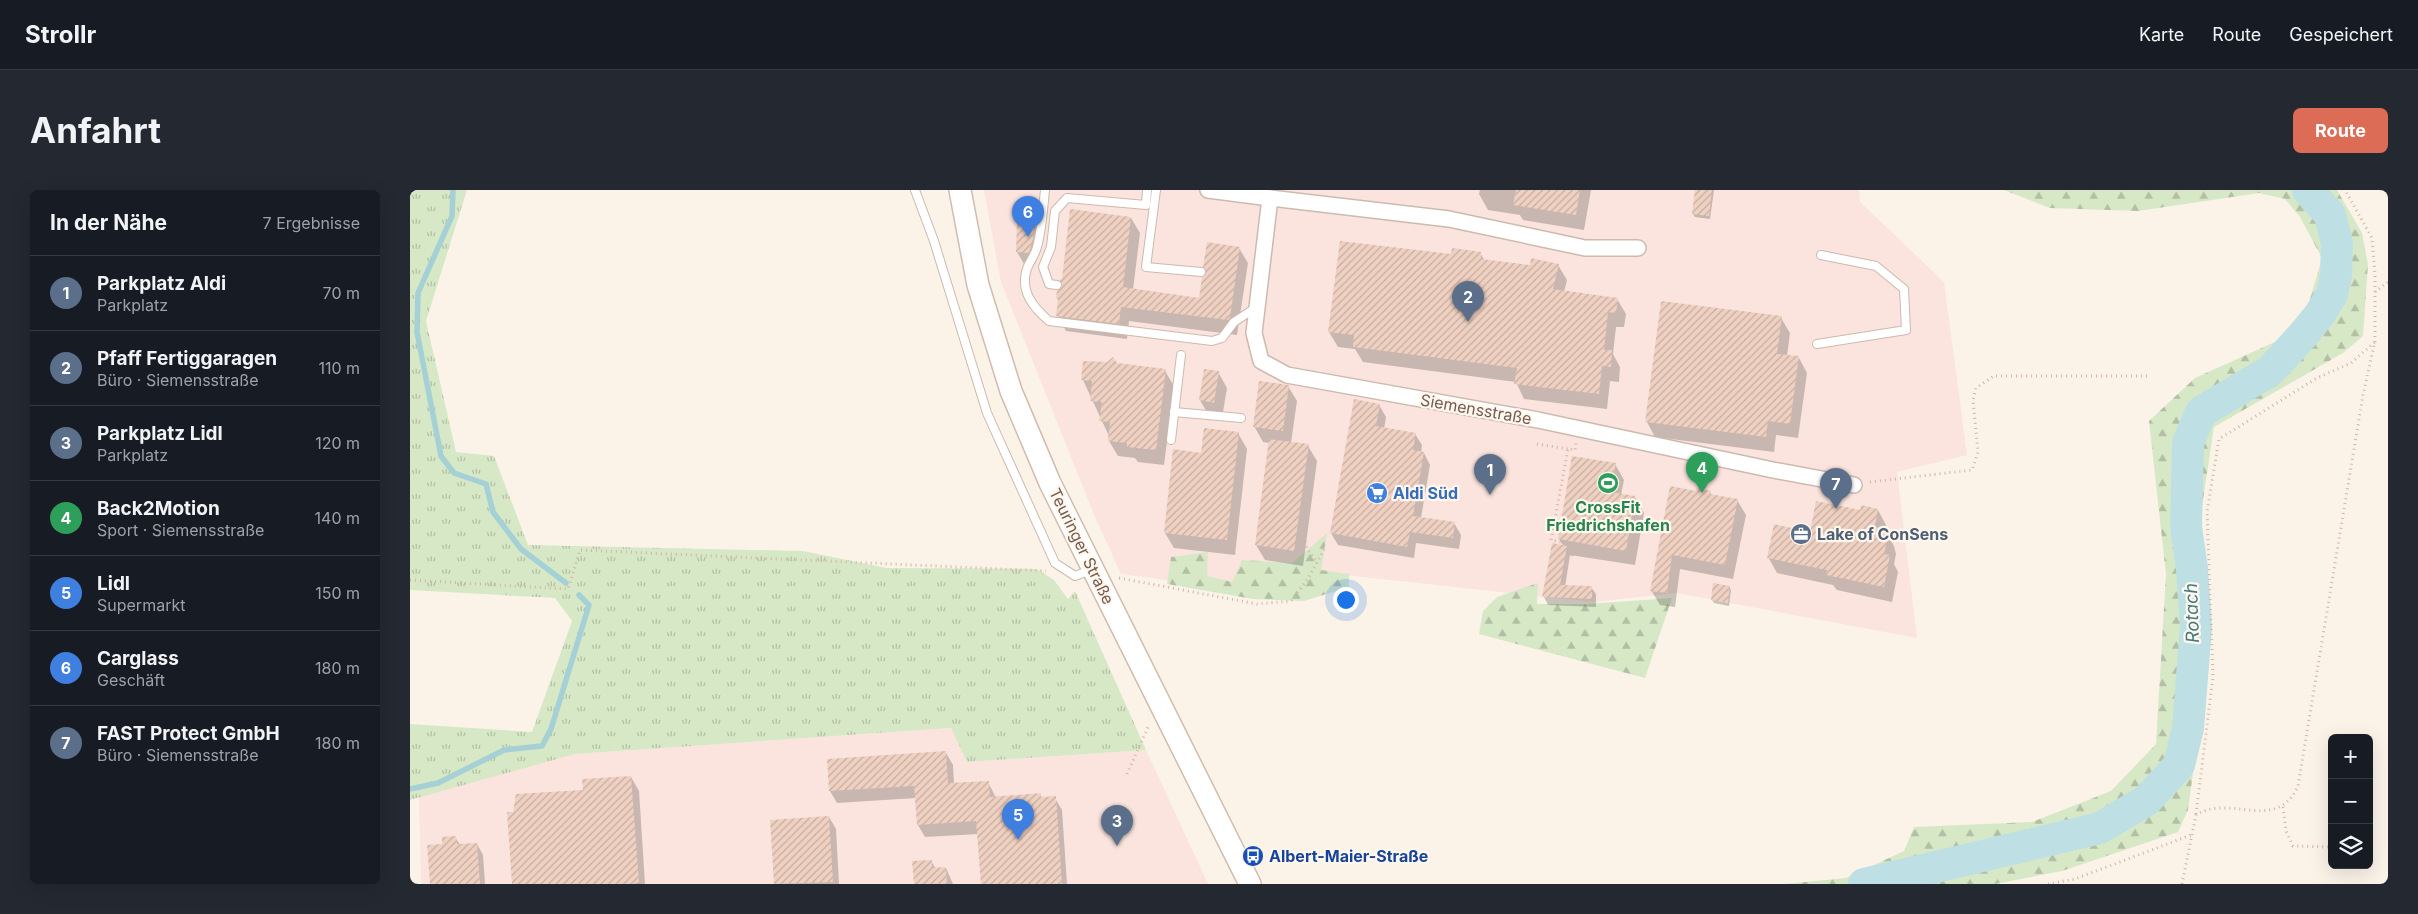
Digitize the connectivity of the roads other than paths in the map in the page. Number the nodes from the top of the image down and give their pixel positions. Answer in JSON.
{"nodes":[{"id":1,"x":915,"y":190,"type":"edge"},
{"id":2,"x":960,"y":190,"type":"edge"},
{"id":3,"x":1045,"y":190,"type":"edge"},
{"id":4,"x":1148,"y":190,"type":"edge"},
{"id":5,"x":1156,"y":190,"type":"edge"},
{"id":6,"x":1208,"y":190,"type":"edge"},
{"id":7,"x":1270,"y":198,"type":"junction"},
{"id":8,"x":1638,"y":248,"type":"dead end"},
{"id":9,"x":1821,"y":255,"type":"dead end"},
{"id":10,"x":1201,"y":272,"type":"dead end"},
{"id":11,"x":1057,"y":286,"type":"dead end"},
{"id":12,"x":1257,"y":307,"type":"junction"},
{"id":13,"x":1817,"y":344,"type":"dead end"},
{"id":14,"x":1182,"y":355,"type":"dead end"},
{"id":15,"x":1174,"y":412,"type":"junction"},
{"id":16,"x":1241,"y":418,"type":"dead end"},
{"id":17,"x":1171,"y":440,"type":"dead end"},
{"id":18,"x":1854,"y":485,"type":"road end"},
{"id":19,"x":1093,"y":569,"type":"junction"},
{"id":20,"x":1250,"y":884,"type":"edge"}],
"edges":[{"from":1,"to":19,"type":"lane"},
{"from":2,"to":19,"type":"street","name":"Teuringer Straße"},
{"from":3,"to":12,"type":"lane"},
{"from":4,"to":11,"type":"lane"},
{"from":5,"to":10,"type":"lane"},
{"from":6,"to":7,"type":"street"},
{"from":7,"to":8,"type":"street"},
{"from":7,"to":12,"type":"street","name":"Siemensstraße"},
{"from":9,"to":13,"type":"lane"},
{"from":12,"to":18,"type":"street","name":"Siemensstraße"},
{"from":14,"to":15,"type":"lane"},
{"from":15,"to":16,"type":"lane"},
{"from":15,"to":17,"type":"lane"},
{"from":19,"to":20,"type":"street","name":"Teuringer Straße"}]}
